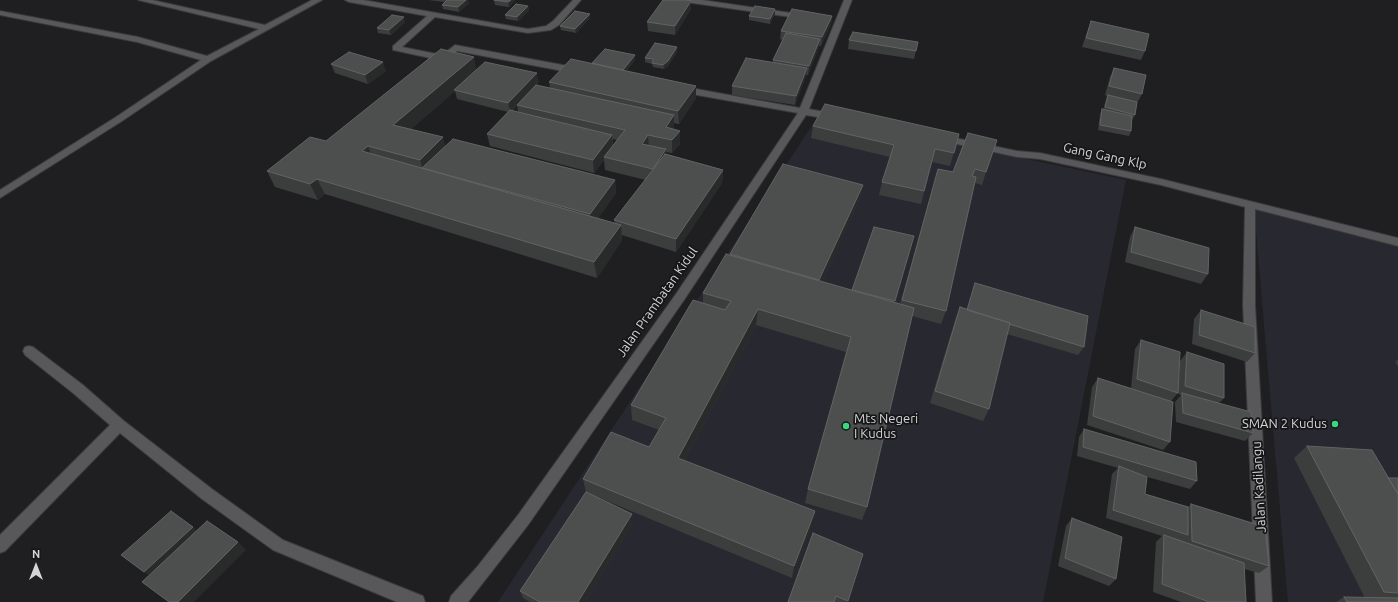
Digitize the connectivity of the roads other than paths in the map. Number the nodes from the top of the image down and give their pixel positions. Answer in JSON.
{"nodes":[{"id":1,"x":142,"y":0,"type":"edge"},
{"id":2,"x":318,"y":0,"type":"edge"},
{"id":3,"x":349,"y":0,"type":"edge"},
{"id":4,"x":577,"y":0,"type":"edge"},
{"id":5,"x":685,"y":0,"type":"edge"},
{"id":6,"x":848,"y":0,"type":"edge"},
{"id":7,"x":735,"y":3,"type":"edge"},
{"id":8,"x":0,"y":13,"type":"edge"},
{"id":9,"x":432,"y":15,"type":"junction"},
{"id":10,"x":816,"y":18,"type":"edge"},
{"id":11,"x":267,"y":28,"type":"junction"},
{"id":12,"x":208,"y":59,"type":"junction"},
{"id":13,"x":585,"y":72,"type":"edge"},
{"id":14,"x":674,"y":88,"type":"edge"},
{"id":15,"x":804,"y":110,"type":"junction"},
{"id":16,"x":848,"y":119,"type":"edge"},
{"id":17,"x":929,"y":136,"type":"edge"},
{"id":18,"x":0,"y":195,"type":"edge"},
{"id":19,"x":1250,"y":204,"type":"junction"},
{"id":20,"x":1398,"y":242,"type":"edge"},
{"id":21,"x":29,"y":351,"type":"dead end"},
{"id":22,"x":120,"y":425,"type":"junction"},
{"id":23,"x":0,"y":546,"type":"edge"},
{"id":24,"x":417,"y":602,"type":"edge"},
{"id":25,"x":457,"y":602,"type":"edge"},
{"id":26,"x":1264,"y":602,"type":"edge"}],
"edges":[{"from":1,"to":11,"type":"street"},
{"from":2,"to":11,"type":"street"},
{"from":3,"to":9,"type":"street"},
{"from":4,"to":9,"type":"street"},
{"from":5,"to":7,"type":"street"},
{"from":6,"to":15,"type":"street","name":"Jalan Prambatan Kidul"},
{"from":7,"to":10,"type":"street"},
{"from":8,"to":12,"type":"street"},
{"from":9,"to":13,"type":"street"},
{"from":11,"to":12,"type":"street"},
{"from":12,"to":18,"type":"street"},
{"from":14,"to":15,"type":"street"},
{"from":15,"to":16,"type":"street"},
{"from":15,"to":25,"type":"street","name":"Jalan Prambatan Kidul"},
{"from":17,"to":19,"type":"street","name":"Gang Gang Klp"},
{"from":19,"to":20,"type":"street","name":"Gang Gang Klp"},
{"from":19,"to":26,"type":"street","name":"Jalan Kadilangu"},
{"from":21,"to":22,"type":"street"},
{"from":22,"to":23,"type":"street"},
{"from":22,"to":24,"type":"street"}]}
